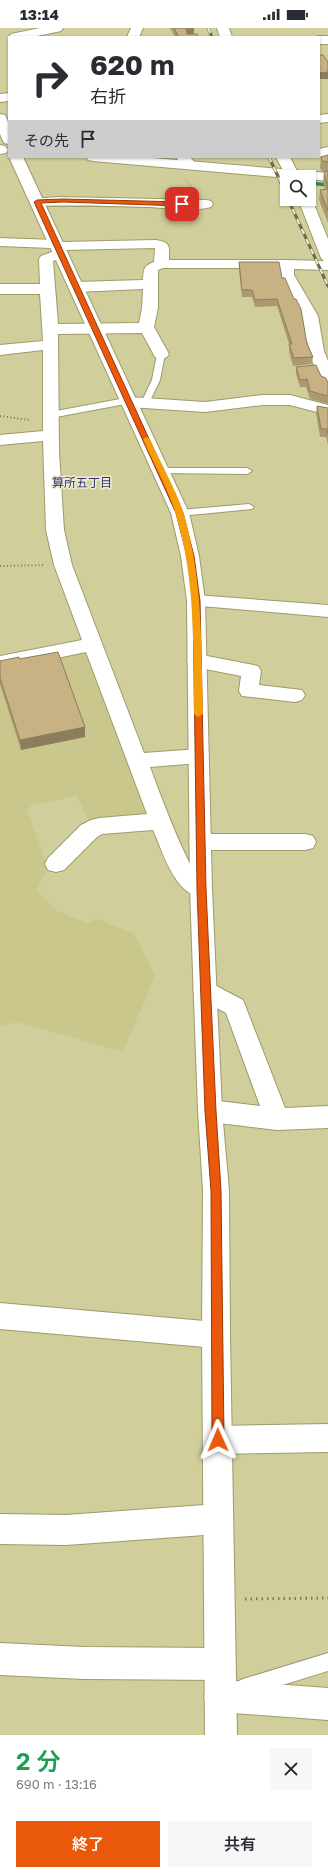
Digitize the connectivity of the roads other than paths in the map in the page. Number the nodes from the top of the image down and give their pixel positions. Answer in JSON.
{"nodes":[{"id":1,"x":57,"y":28,"type":"edge"},
{"id":2,"x":19,"y":36,"type":"edge"},
{"id":3,"x":0,"y":118,"type":"edge"},
{"id":4,"x":6,"y":149,"type":"edge"},
{"id":5,"x":11,"y":158,"type":"edge"},
{"id":6,"x":111,"y":158,"type":"edge"},
{"id":7,"x":284,"y":158,"type":"edge"},
{"id":8,"x":181,"y":162,"type":"edge"},
{"id":9,"x":293,"y":170,"type":"edge"},
{"id":10,"x":280,"y":173,"type":"edge"},
{"id":11,"x":316,"y":176,"type":"edge"},
{"id":12,"x":328,"y":177,"type":"edge"},
{"id":13,"x":37,"y":202,"type":"junction"},
{"id":14,"x":206,"y":204,"type":"road end"},
{"id":15,"x":308,"y":206,"type":"edge"},
{"id":16,"x":0,"y":242,"type":"edge"},
{"id":17,"x":58,"y":248,"type":"junction"},
{"id":18,"x":328,"y":258,"type":"edge"},
{"id":19,"x":161,"y":264,"type":"junction"},
{"id":20,"x":287,"y":264,"type":"junction"},
{"id":21,"x":328,"y":266,"type":"edge"},
{"id":22,"x":151,"y":284,"type":"junction"},
{"id":23,"x":76,"y":287,"type":"junction"},
{"id":24,"x":0,"y":289,"type":"edge"},
{"id":25,"x":48,"y":289,"type":"junction"},
{"id":26,"x":95,"y":328,"type":"junction"},
{"id":27,"x":146,"y":328,"type":"junction"},
{"id":28,"x":51,"y":337,"type":"junction"},
{"id":29,"x":0,"y":350,"type":"edge"},
{"id":30,"x":161,"y":354,"type":"joint"},
{"id":31,"x":322,"y":372,"type":"edge"},
{"id":32,"x":137,"y":403,"type":"junction"},
{"id":33,"x":328,"y":410,"type":"edge"},
{"id":34,"x":51,"y":425,"type":"junction"},
{"id":35,"x":0,"y":440,"type":"edge"},
{"id":36,"x":161,"y":470,"type":"junction"},
{"id":37,"x":248,"y":471,"type":"dead end"},
{"id":38,"x":249,"y":507,"type":"dead end"},
{"id":39,"x":180,"y":513,"type":"junction"},
{"id":40,"x":196,"y":601,"type":"junction"},
{"id":41,"x":328,"y":611,"type":"edge"},
{"id":42,"x":92,"y":644,"type":"junction"},
{"id":43,"x":198,"y":661,"type":"junction"},
{"id":44,"x":0,"y":663,"type":"edge"},
{"id":45,"x":295,"y":694,"type":"dead end"},
{"id":46,"x":199,"y":756,"type":"junction"},
{"id":47,"x":137,"y":761,"type":"junction"},
{"id":48,"x":160,"y":821,"type":"junction"},
{"id":49,"x":200,"y":842,"type":"junction"},
{"id":50,"x":305,"y":842,"type":"dead end"},
{"id":51,"x":56,"y":864,"type":"dead end"},
{"id":52,"x":202,"y":889,"type":"junction"},
{"id":53,"x":205,"y":990,"type":"junction"},
{"id":54,"x":210,"y":1111,"type":"junction"},
{"id":55,"x":328,"y":1117,"type":"edge"},
{"id":56,"x":277,"y":1119,"type":"junction"},
{"id":57,"x":0,"y":1316,"type":"edge"},
{"id":58,"x":216,"y":1336,"type":"junction"},
{"id":59,"x":328,"y":1438,"type":"edge"},
{"id":60,"x":218,"y":1440,"type":"junction"},
{"id":61,"x":218,"y":1519,"type":"junction"},
{"id":62,"x":0,"y":1529,"type":"edge"},
{"id":63,"x":0,"y":1659,"type":"edge"},
{"id":64,"x":328,"y":1662,"type":"edge"},
{"id":65,"x":219,"y":1664,"type":"junction"},
{"id":66,"x":220,"y":1696,"type":"junction"},
{"id":67,"x":328,"y":1704,"type":"edge"},
{"id":68,"x":221,"y":1735,"type":"edge"}],
"edges":[{"from":1,"to":2,"type":"street"},
{"from":3,"to":4,"type":"street"},
{"from":5,"to":13,"type":"street"},
{"from":6,"to":8,"type":"street"},
{"from":7,"to":9,"type":"street"},
{"from":8,"to":10,"type":"street"},
{"from":11,"to":12,"type":"street"},
{"from":13,"to":14,"type":"street"},
{"from":13,"to":17,"type":"street"},
{"from":15,"to":18,"type":"street"},
{"from":16,"to":17,"type":"street"},
{"from":17,"to":19,"type":"street"},
{"from":17,"to":23,"type":"street"},
{"from":17,"to":25,"type":"street"},
{"from":19,"to":20,"type":"street"},
{"from":19,"to":22,"type":"street"},
{"from":20,"to":21,"type":"street"},
{"from":20,"to":31,"type":"street"},
{"from":22,"to":23,"type":"street"},
{"from":22,"to":27,"type":"street"},
{"from":23,"to":26,"type":"street"},
{"from":24,"to":25,"type":"street"},
{"from":25,"to":28,"type":"street"},
{"from":26,"to":27,"type":"street"},
{"from":26,"to":28,"type":"street"},
{"from":26,"to":32,"type":"street"},
{"from":27,"to":30,"type":"street"},
{"from":28,"to":29,"type":"street"},
{"from":28,"to":34,"type":"street"},
{"from":30,"to":32,"type":"lane"},
{"from":32,"to":33,"type":"street"},
{"from":32,"to":34,"type":"lane"},
{"from":32,"to":36,"type":"street"},
{"from":34,"to":35,"type":"street"},
{"from":34,"to":42,"type":"street"},
{"from":36,"to":37,"type":"lane"},
{"from":36,"to":39,"type":"street"},
{"from":38,"to":39,"type":"lane"},
{"from":39,"to":40,"type":"street"},
{"from":40,"to":41,"type":"street"},
{"from":40,"to":43,"type":"street"},
{"from":42,"to":44,"type":"street"},
{"from":42,"to":47,"type":"street"},
{"from":43,"to":45,"type":"street"},
{"from":43,"to":46,"type":"street"},
{"from":46,"to":47,"type":"street"},
{"from":46,"to":49,"type":"street"},
{"from":47,"to":48,"type":"street"},
{"from":48,"to":51,"type":"street"},
{"from":48,"to":52,"type":"street"},
{"from":49,"to":50,"type":"street"},
{"from":49,"to":52,"type":"street"},
{"from":52,"to":53,"type":"street"},
{"from":53,"to":54,"type":"street"},
{"from":53,"to":56,"type":"street"},
{"from":54,"to":56,"type":"street"},
{"from":54,"to":58,"type":"street"},
{"from":55,"to":56,"type":"street"},
{"from":57,"to":58,"type":"street"},
{"from":58,"to":60,"type":"street"},
{"from":59,"to":60,"type":"street"},
{"from":60,"to":61,"type":"street"},
{"from":61,"to":62,"type":"street"},
{"from":61,"to":65,"type":"street"},
{"from":63,"to":65,"type":"street"},
{"from":64,"to":66,"type":"lane"},
{"from":65,"to":66,"type":"street"},
{"from":66,"to":67,"type":"street"},
{"from":66,"to":68,"type":"street"}]}
